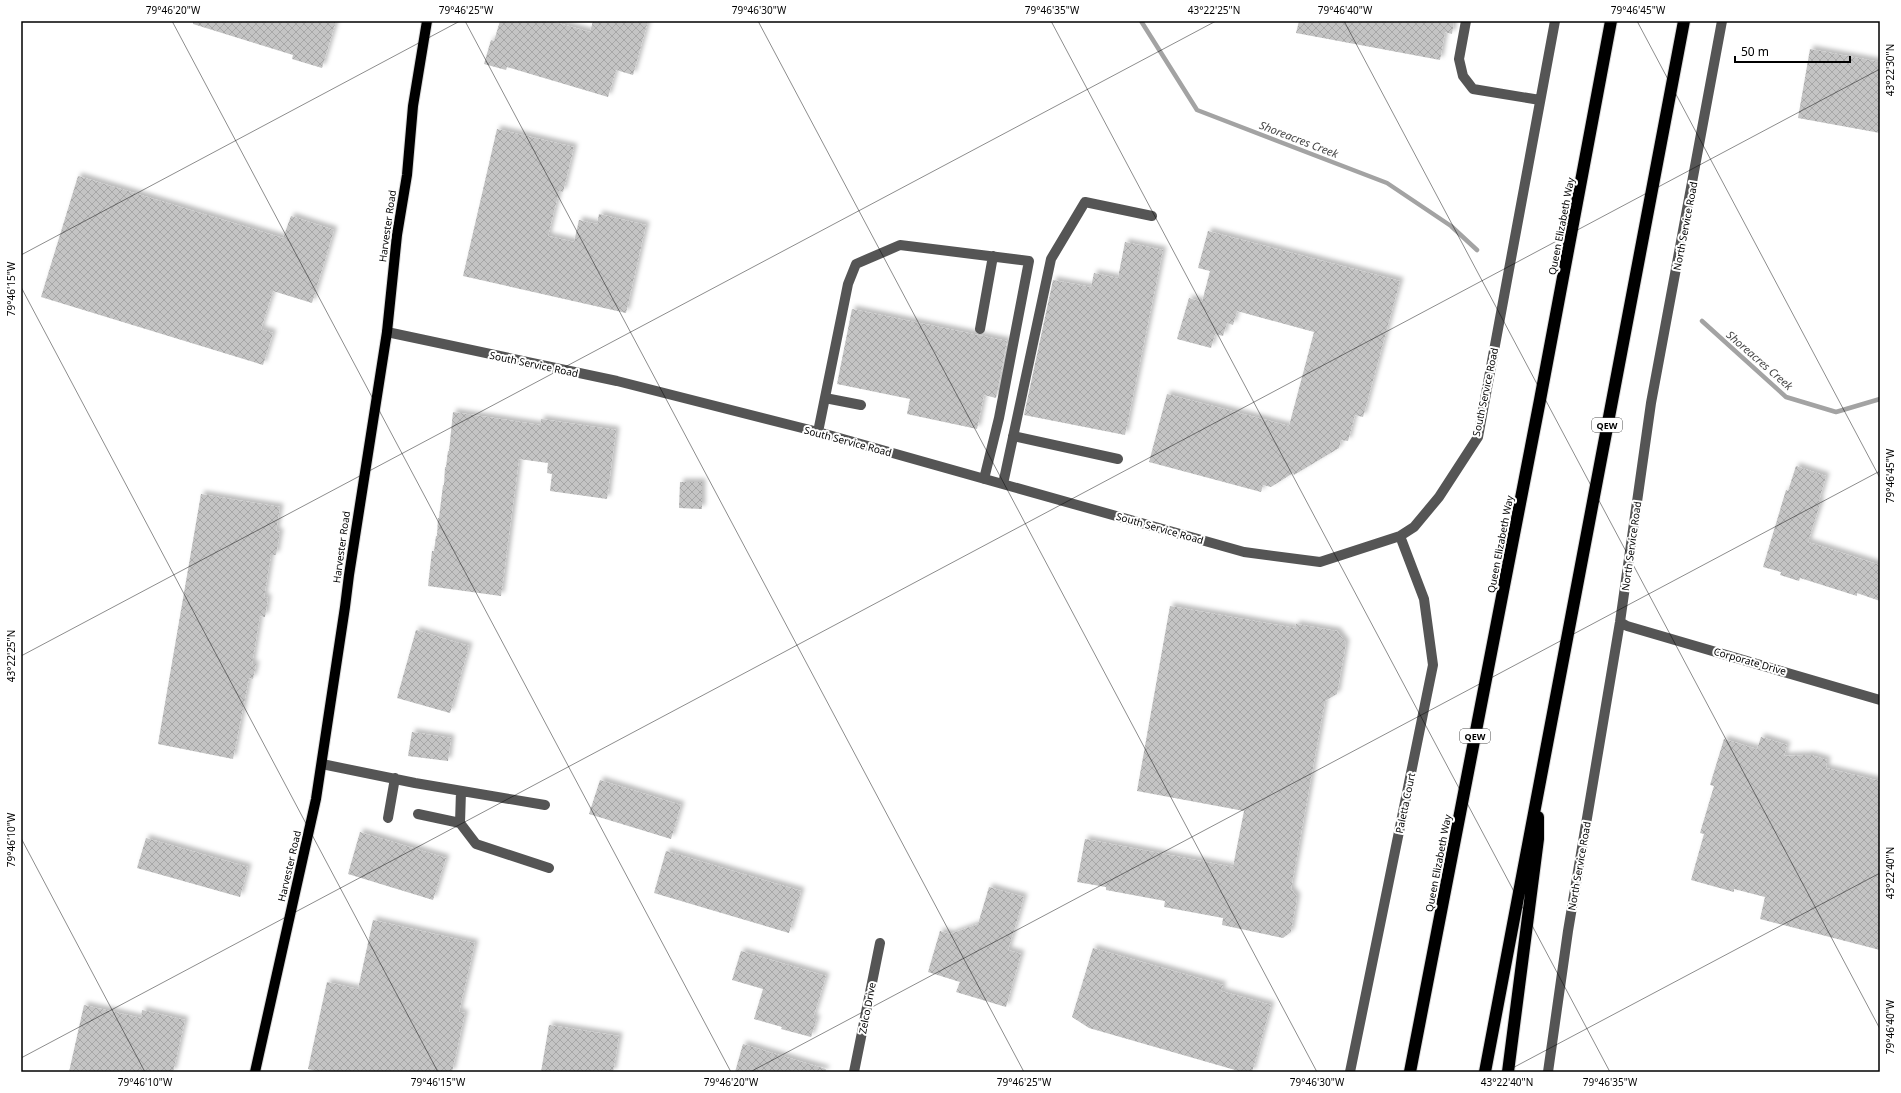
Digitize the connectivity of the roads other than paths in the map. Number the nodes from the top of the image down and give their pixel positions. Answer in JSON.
{"nodes":[{"id":1,"x":427,"y":21,"type":"edge"},
{"id":2,"x":1466,"y":21,"type":"edge"},
{"id":3,"x":1554,"y":21,"type":"edge"},
{"id":4,"x":1611,"y":21,"type":"edge"},
{"id":5,"x":1684,"y":21,"type":"edge"},
{"id":6,"x":1722,"y":21,"type":"edge"},
{"id":7,"x":1540,"y":100,"type":"junction"},
{"id":8,"x":1152,"y":216,"type":"dead end"},
{"id":9,"x":993,"y":256,"type":"junction"},
{"id":10,"x":980,"y":329,"type":"dead end"},
{"id":11,"x":387,"y":332,"type":"junction"},
{"id":12,"x":825,"y":398,"type":"junction"},
{"id":13,"x":861,"y":405,"type":"dead end"},
{"id":14,"x":818,"y":432,"type":"junction"},
{"id":15,"x":1013,"y":436,"type":"junction"},
{"id":16,"x":1118,"y":458,"type":"dead end"},
{"id":17,"x":984,"y":479,"type":"junction"},
{"id":18,"x":1003,"y":484,"type":"junction"},
{"id":19,"x":1400,"y":536,"type":"junction"},
{"id":20,"x":1620,"y":622,"type":"junction"},
{"id":21,"x":1880,"y":700,"type":"edge"},
{"id":22,"x":322,"y":764,"type":"junction"},
{"id":23,"x":395,"y":778,"type":"junction"},
{"id":24,"x":1538,"y":790,"type":"junction"},
{"id":25,"x":462,"y":791,"type":"junction"},
{"id":26,"x":545,"y":806,"type":"dead end"},
{"id":27,"x":418,"y":814,"type":"dead end"},
{"id":28,"x":388,"y":818,"type":"dead end"},
{"id":29,"x":460,"y":823,"type":"junction"},
{"id":30,"x":549,"y":868,"type":"dead end"},
{"id":31,"x":880,"y":943,"type":"dead end"},
{"id":32,"x":255,"y":1072,"type":"edge"},
{"id":33,"x":854,"y":1072,"type":"edge"},
{"id":34,"x":1350,"y":1072,"type":"edge"},
{"id":35,"x":1410,"y":1072,"type":"edge"},
{"id":36,"x":1485,"y":1072,"type":"edge"},
{"id":37,"x":1508,"y":1072,"type":"edge"},
{"id":38,"x":1548,"y":1072,"type":"edge"}],
"edges":[{"from":1,"to":11,"type":"main road","name":"Harvester Road"},
{"from":2,"to":7,"type":"street"},
{"from":3,"to":7,"type":"street","name":"South Service Road"},
{"from":4,"to":35,"type":"highway","name":"Queen Elizabeth Way","number":"QEW"},
{"from":5,"to":24,"type":"highway","number":"QEW"},
{"from":6,"to":20,"type":"street","name":"North Service Road"},
{"from":7,"to":19,"type":"street","name":"South Service Road"},
{"from":8,"to":15,"type":"street"},
{"from":9,"to":10,"type":"street"},
{"from":9,"to":12,"type":"street"},
{"from":9,"to":17,"type":"street"},
{"from":11,"to":14,"type":"street","name":"South Service Road"},
{"from":11,"to":22,"type":"main road","name":"Harvester Road"},
{"from":12,"to":13,"type":"street"},
{"from":12,"to":14,"type":"street"},
{"from":14,"to":17,"type":"street","name":"South Service Road"},
{"from":15,"to":16,"type":"street"},
{"from":15,"to":18,"type":"street"},
{"from":17,"to":18,"type":"street","name":"South Service Road"},
{"from":18,"to":19,"type":"street","name":"South Service Road"},
{"from":19,"to":34,"type":"street","name":"Paletta Court"},
{"from":20,"to":21,"type":"street","name":"Corporate Drive"},
{"from":20,"to":38,"type":"street","name":"North Service Road"},
{"from":22,"to":23,"type":"street"},
{"from":22,"to":32,"type":"main road","name":"Harvester Road"},
{"from":23,"to":25,"type":"street"},
{"from":23,"to":28,"type":"street"},
{"from":24,"to":36,"type":"highway","number":"QEW"},
{"from":24,"to":37,"type":"highway"},
{"from":25,"to":26,"type":"street"},
{"from":25,"to":29,"type":"street"},
{"from":27,"to":29,"type":"street"},
{"from":29,"to":30,"type":"street"},
{"from":31,"to":33,"type":"street","name":"Zelco Drive"}]}
